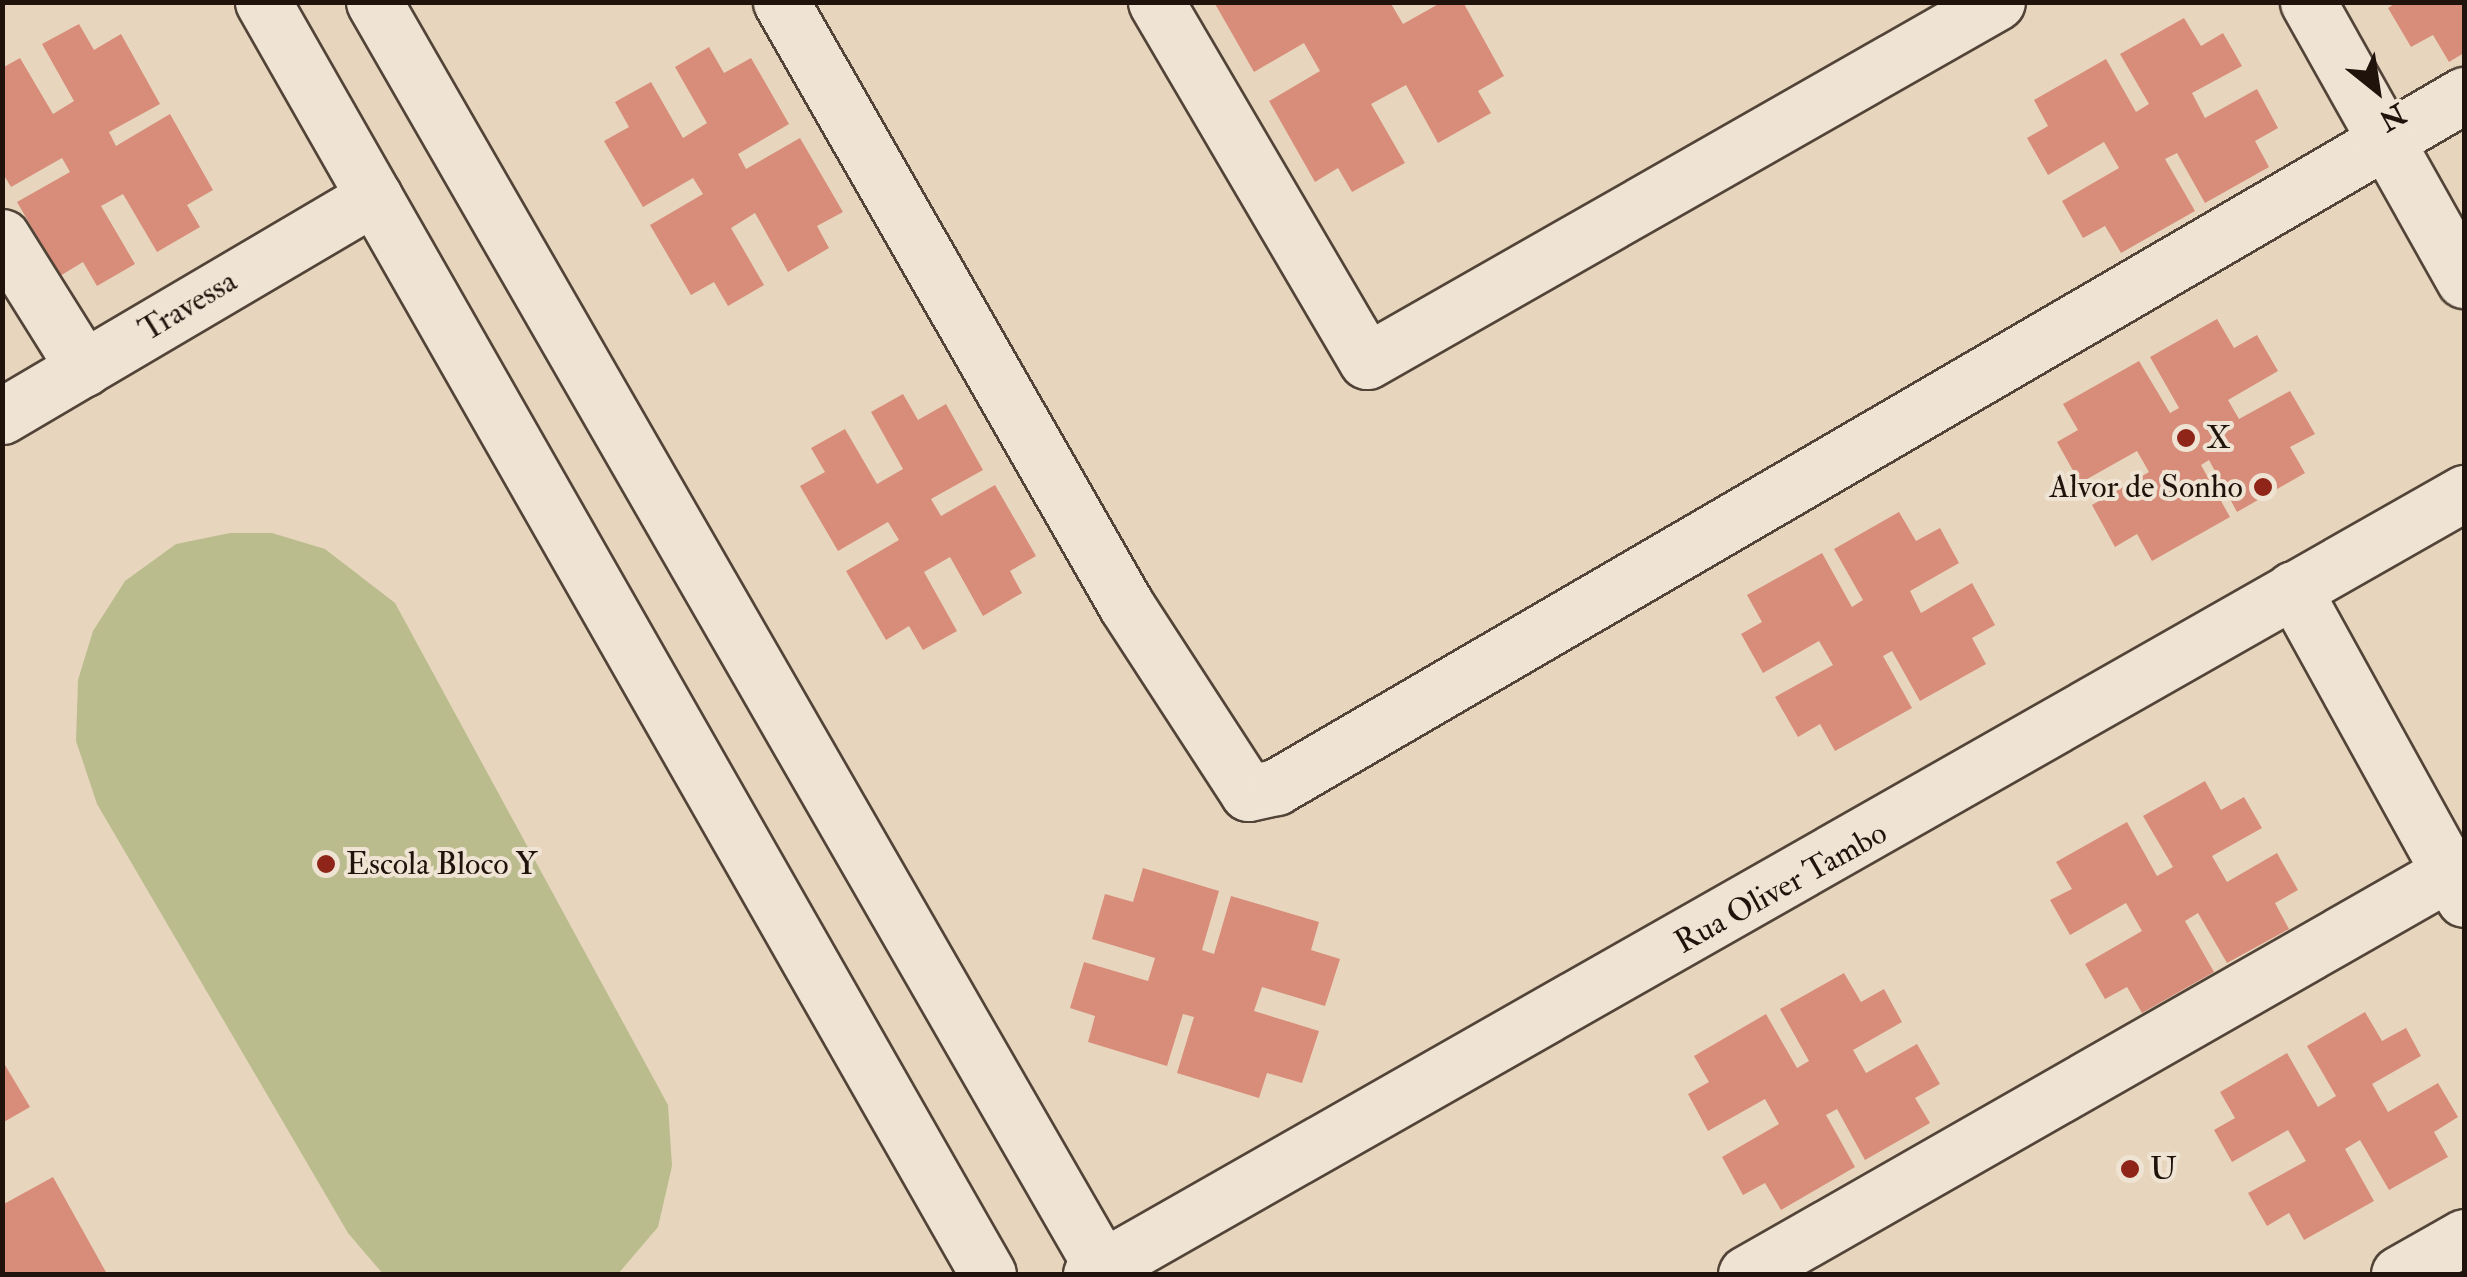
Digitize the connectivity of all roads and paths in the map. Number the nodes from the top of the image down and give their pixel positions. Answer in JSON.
{"nodes":[{"id":1,"x":264,"y":2,"type":"edge"},
{"id":2,"x":374,"y":2,"type":"edge"},
{"id":3,"x":780,"y":2,"type":"edge"},
{"id":4,"x":1156,"y":2,"type":"edge"},
{"id":5,"x":1998,"y":2,"type":"edge"},
{"id":6,"x":2308,"y":2,"type":"edge"},
{"id":7,"x":2464,"y":95,"type":"edge"},
{"id":8,"x":2386,"y":140,"type":"junction"},
{"id":9,"x":374,"y":197,"type":"junction"},
{"id":10,"x":2,"y":237,"type":"edge"},
{"id":11,"x":2464,"y":280,"type":"edge"},
{"id":12,"x":84,"y":368,"type":"junction"},
{"id":13,"x":2,"y":416,"type":"edge"},
{"id":14,"x":2464,"y":493,"type":"edge"},
{"id":15,"x":2293,"y":589,"type":"junction"},
{"id":16,"x":2459,"y":879,"type":"edge"},
{"id":17,"x":2464,"y":1237,"type":"edge"},
{"id":18,"x":1100,"y":1272,"type":"edge"},
{"id":19,"x":988,"y":1274,"type":"edge"},
{"id":20,"x":1746,"y":1274,"type":"edge"},
{"id":21,"x":2399,"y":1274,"type":"edge"}],
"edges":[{"from":1,"to":9,"type":"street"},
{"from":2,"to":18,"type":"street"},
{"from":3,"to":8,"type":"street"},
{"from":4,"to":5,"type":"street"},
{"from":6,"to":8,"type":"street"},
{"from":7,"to":8,"type":"street"},
{"from":8,"to":11,"type":"street"},
{"from":9,"to":12,"type":"street","name":"Travessa"},
{"from":9,"to":19,"type":"street"},
{"from":10,"to":12,"type":"street"},
{"from":12,"to":13,"type":"street","name":"Travessa"},
{"from":14,"to":15,"type":"street","name":"Rua Oliver Tambo"},
{"from":15,"to":16,"type":"street"},
{"from":15,"to":18,"type":"street","name":"Rua Oliver Tambo"},
{"from":16,"to":20,"type":"street"},
{"from":17,"to":21,"type":"street"}]}
